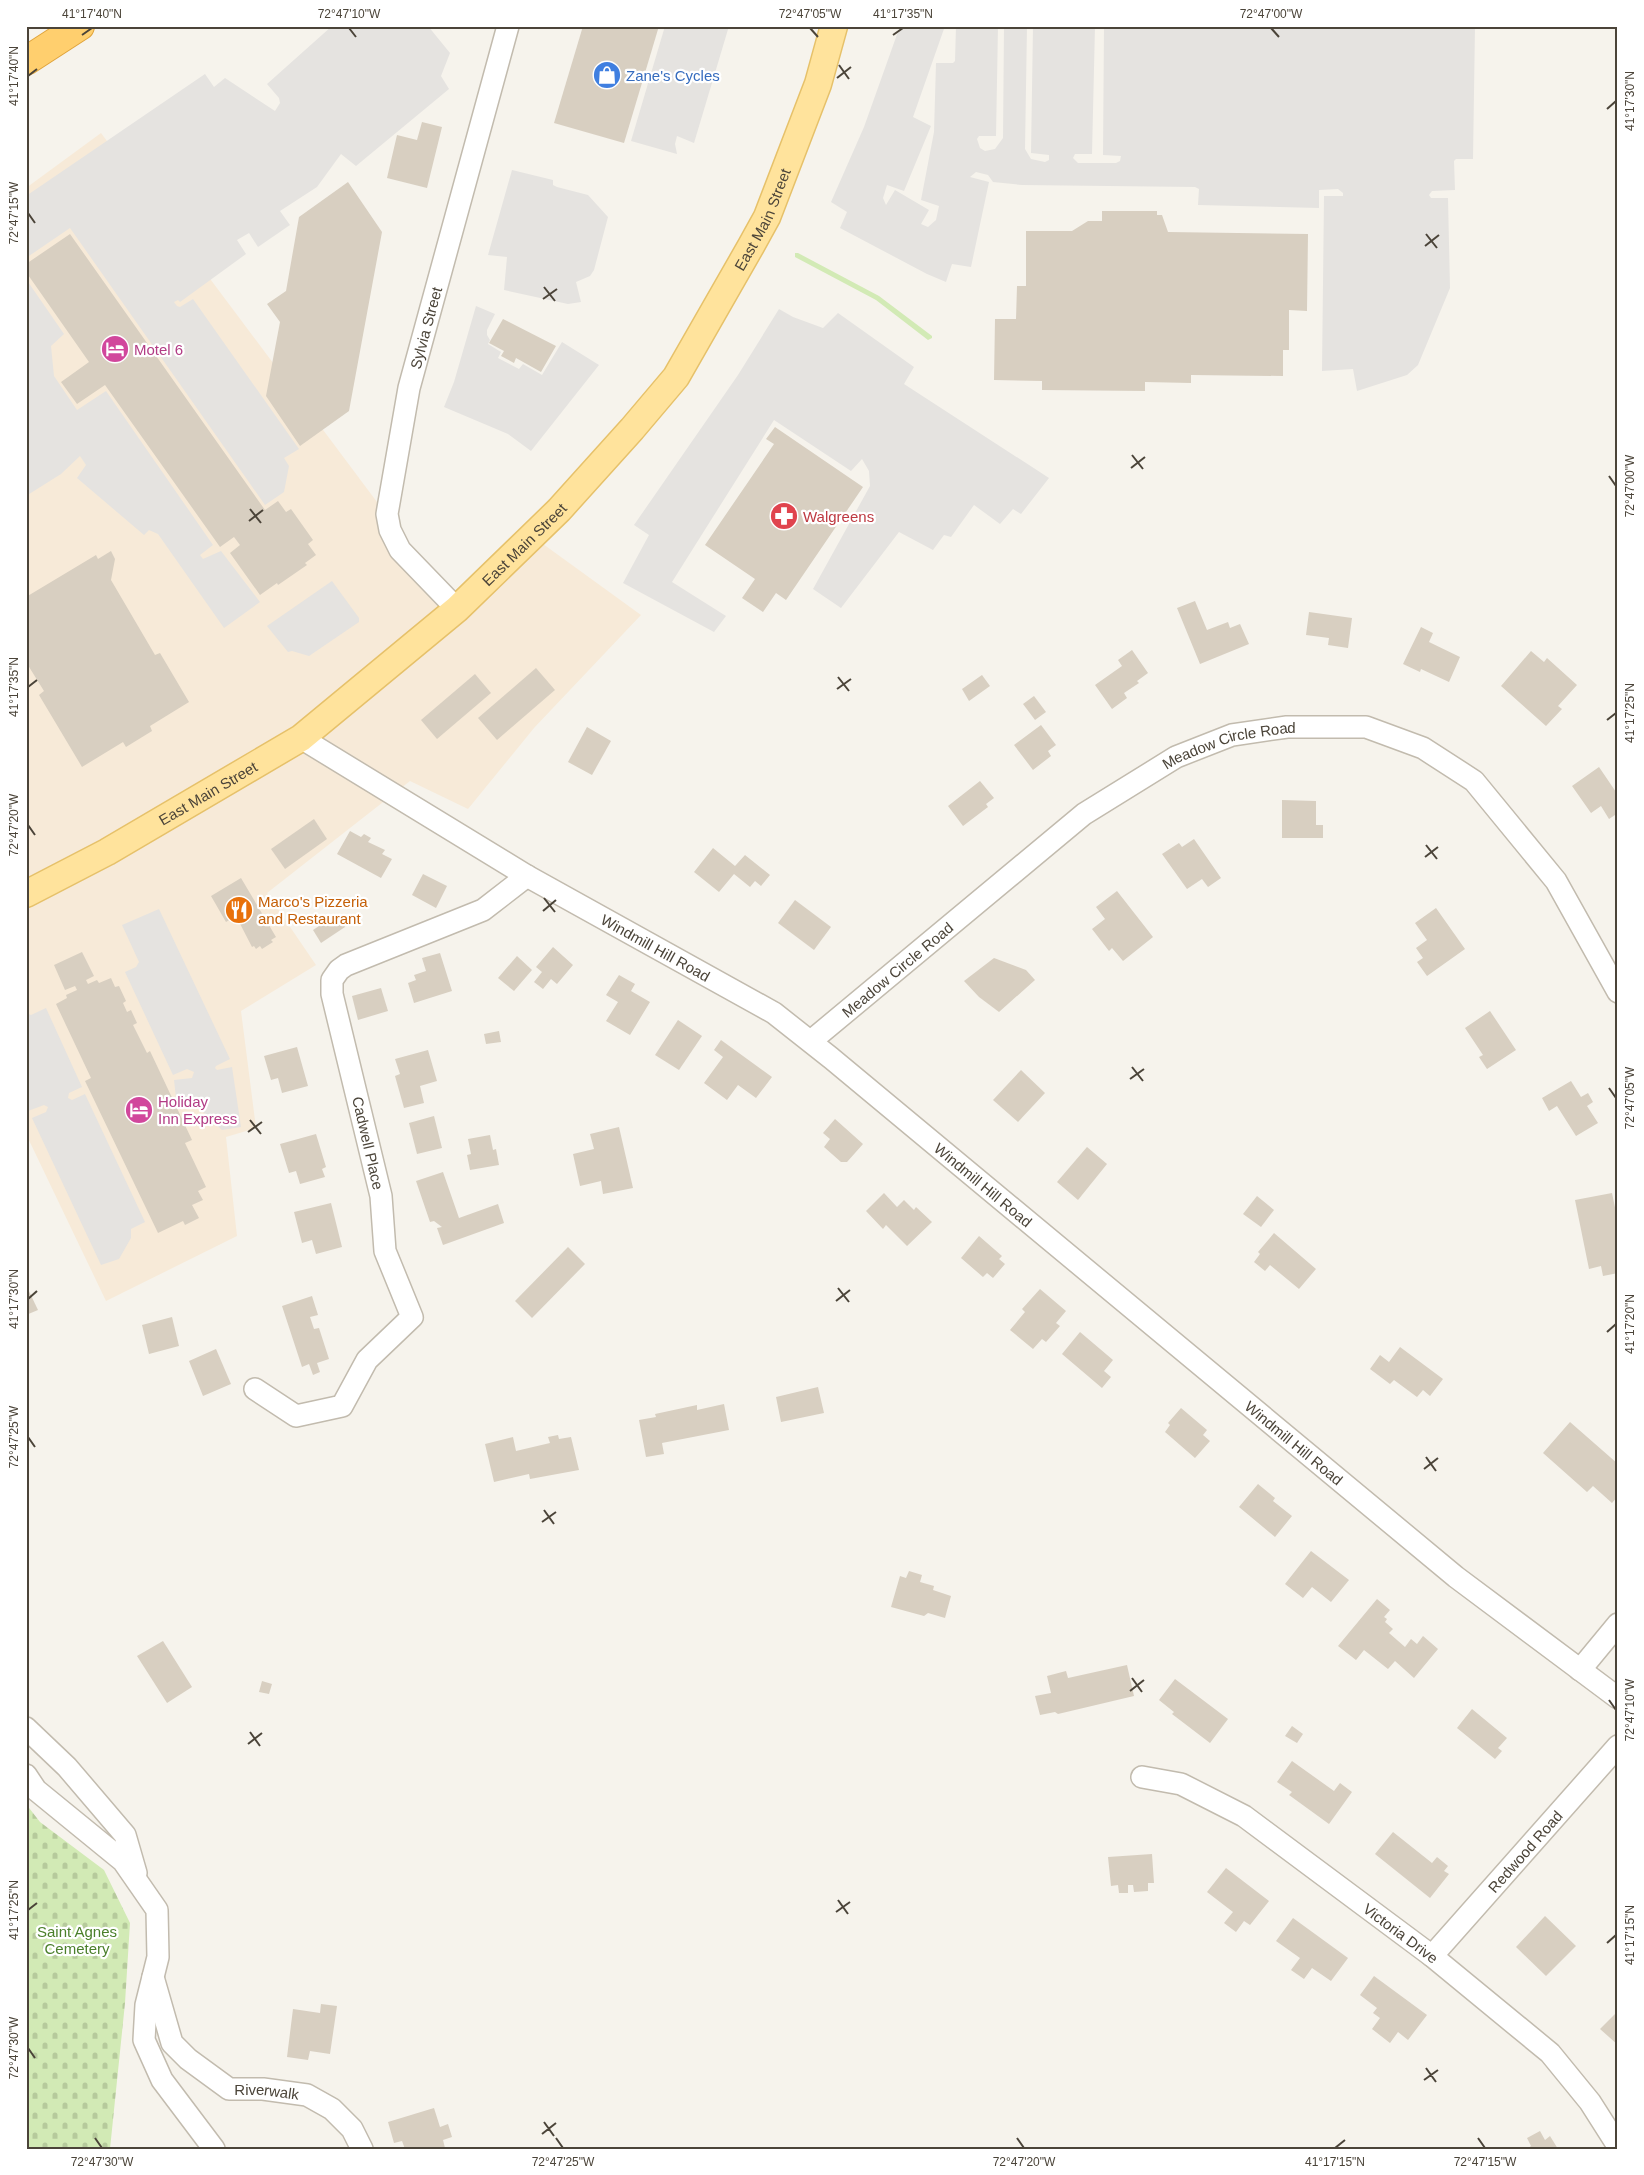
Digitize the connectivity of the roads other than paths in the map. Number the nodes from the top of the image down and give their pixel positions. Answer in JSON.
{"nodes":[{"id":1,"x":80,"y":26,"type":"edge"},
{"id":2,"x":508,"y":26,"type":"edge"},
{"id":3,"x":834,"y":26,"type":"edge"},
{"id":4,"x":26,"y":61,"type":"edge"},
{"id":5,"x":457,"y":609,"type":"junction"},
{"id":6,"x":300,"y":738,"type":"junction"},
{"id":7,"x":527,"y":876,"type":"junction"},
{"id":8,"x":26,"y":894,"type":"edge"},
{"id":9,"x":1618,"y":992,"type":"edge"},
{"id":10,"x":811,"y":1041,"type":"junction"},
{"id":11,"x":255,"y":1389,"type":"dead end"},
{"id":12,"x":1618,"y":1624,"type":"edge"},
{"id":13,"x":1580,"y":1670,"type":"junction"},
{"id":14,"x":1618,"y":1698,"type":"edge"},
{"id":15,"x":26,"y":1728,"type":"edge"},
{"id":16,"x":1618,"y":1746,"type":"edge"},
{"id":17,"x":26,"y":1776,"type":"edge"},
{"id":18,"x":1142,"y":1777,"type":"dead end"},
{"id":19,"x":140,"y":1886,"type":"junction"},
{"id":20,"x":1432,"y":1956,"type":"junction"},
{"id":21,"x":153,"y":1977,"type":"junction"},
{"id":22,"x":1618,"y":2146,"type":"edge"},
{"id":23,"x":214,"y":2149,"type":"edge"},
{"id":24,"x":362,"y":2149,"type":"edge"}],
"edges":[{"from":1,"to":4,"type":"highway"},
{"from":2,"to":5,"type":"street","name":"Sylvia Street"},
{"from":3,"to":5,"type":"main road","name":"East Main Street"},
{"from":5,"to":6,"type":"main road","name":"East Main Street"},
{"from":6,"to":7,"type":"street","name":"Windmill Hill Road"},
{"from":6,"to":8,"type":"main road","name":"East Main Street"},
{"from":7,"to":10,"type":"street","name":"Windmill Hill Road"},
{"from":7,"to":11,"type":"street","name":"Cadwell Place"},
{"from":9,"to":10,"type":"street","name":"Meadow Circle Road"},
{"from":10,"to":13,"type":"street","name":"Windmill Hill Road"},
{"from":12,"to":13,"type":"street"},
{"from":13,"to":14,"type":"street","name":"Windmill Hill Road"},
{"from":15,"to":19,"type":"street","name":"Riverwalk"},
{"from":16,"to":20,"type":"street","name":"Redwood Road"},
{"from":17,"to":19,"type":"street","name":"Riverwalk"},
{"from":18,"to":20,"type":"street","name":"Victoria Drive"},
{"from":19,"to":21,"type":"street","name":"Riverwalk"},
{"from":20,"to":22,"type":"street","name":"Victoria Drive"},
{"from":21,"to":23,"type":"street","name":"Riverwalk"},
{"from":21,"to":24,"type":"street","name":"Riverwalk"}]}
